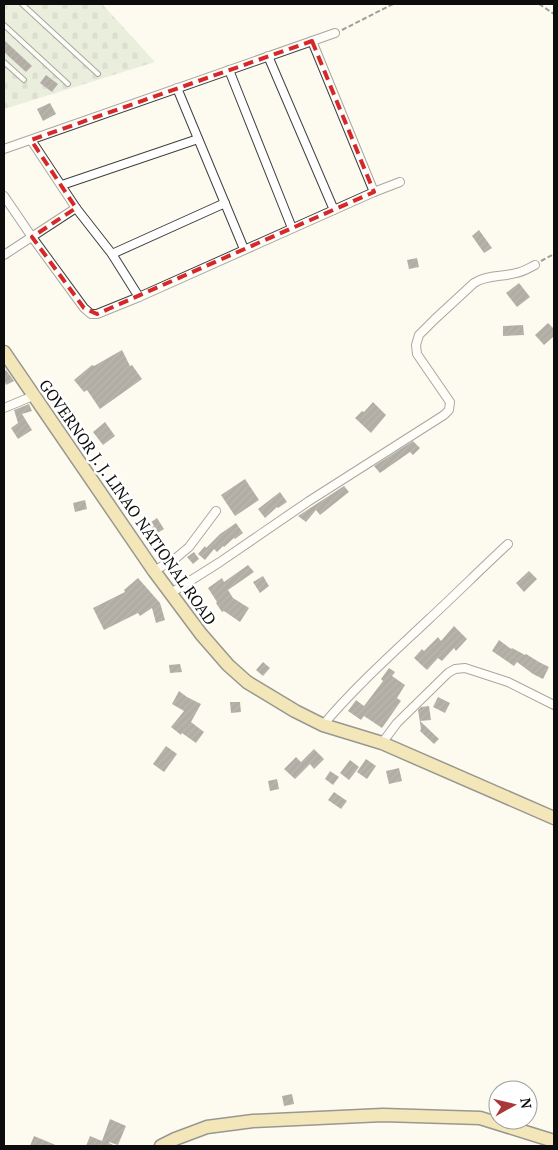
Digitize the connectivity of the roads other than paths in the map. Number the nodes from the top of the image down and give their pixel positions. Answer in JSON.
{"nodes":[{"id":1,"x":22,"y":4,"type":"edge"},
{"id":2,"x":4,"y":25,"type":"edge"},
{"id":3,"x":335,"y":33,"type":"road end"},
{"id":4,"x":312,"y":41,"type":"junction"},
{"id":5,"x":268,"y":56,"type":"junction"},
{"id":6,"x":4,"y":62,"type":"edge"},
{"id":7,"x":229,"y":70,"type":"junction"},
{"id":8,"x":98,"y":74,"type":"dead end"},
{"id":9,"x":24,"y":80,"type":"dead end"},
{"id":10,"x":68,"y":84,"type":"dead end"},
{"id":11,"x":177,"y":88,"type":"junction"},
{"id":12,"x":198,"y":139,"type":"junction"},
{"id":13,"x":31,"y":140,"type":"junction"},
{"id":14,"x":4,"y":149,"type":"edge"},
{"id":15,"x":400,"y":182,"type":"dead end"},
{"id":16,"x":62,"y":185,"type":"junction"},
{"id":17,"x":374,"y":192,"type":"junction"},
{"id":18,"x":4,"y":196,"type":"edge"},
{"id":19,"x":225,"y":203,"type":"junction"},
{"id":20,"x":76,"y":208,"type":"junction"},
{"id":21,"x":334,"y":210,"type":"junction"},
{"id":22,"x":292,"y":228,"type":"junction"},
{"id":23,"x":32,"y":237,"type":"junction"},
{"id":24,"x":244,"y":249,"type":"junction"},
{"id":25,"x":112,"y":254,"type":"junction"},
{"id":26,"x":4,"y":255,"type":"edge"},
{"id":27,"x":535,"y":265,"type":"road end"},
{"id":28,"x":139,"y":297,"type":"junction"},
{"id":29,"x":4,"y":354,"type":"edge"},
{"id":30,"x":33,"y":396,"type":"junction"},
{"id":31,"x":4,"y":408,"type":"edge"},
{"id":32,"x":216,"y":511,"type":"dead end"},
{"id":33,"x":508,"y":544,"type":"dead end"},
{"id":34,"x":154,"y":571,"type":"junction"},
{"id":35,"x":171,"y":593,"type":"junction"},
{"id":36,"x":554,"y":705,"type":"edge"},
{"id":37,"x":323,"y":725,"type":"junction"},
{"id":38,"x":382,"y":743,"type":"junction"},
{"id":39,"x":554,"y":818,"type":"edge"},
{"id":40,"x":554,"y":1141,"type":"edge"},
{"id":41,"x":161,"y":1146,"type":"edge"}],
"edges":[{"from":1,"to":8,"type":"lane"},
{"from":2,"to":10,"type":"lane"},
{"from":3,"to":4,"type":"street"},
{"from":4,"to":5,"type":"street"},
{"from":4,"to":17,"type":"street"},
{"from":5,"to":7,"type":"street"},
{"from":5,"to":21,"type":"street"},
{"from":6,"to":9,"type":"lane"},
{"from":7,"to":11,"type":"street"},
{"from":7,"to":22,"type":"street"},
{"from":11,"to":12,"type":"street"},
{"from":11,"to":13,"type":"street"},
{"from":12,"to":16,"type":"street"},
{"from":12,"to":19,"type":"street"},
{"from":13,"to":14,"type":"street"},
{"from":13,"to":16,"type":"street"},
{"from":15,"to":17,"type":"street"},
{"from":16,"to":20,"type":"street"},
{"from":17,"to":21,"type":"street"},
{"from":18,"to":23,"type":"street"},
{"from":19,"to":24,"type":"street"},
{"from":19,"to":25,"type":"street"},
{"from":20,"to":23,"type":"street"},
{"from":20,"to":25,"type":"street"},
{"from":21,"to":22,"type":"street"},
{"from":22,"to":24,"type":"street"},
{"from":23,"to":26,"type":"street"},
{"from":23,"to":28,"type":"street"},
{"from":24,"to":28,"type":"street"},
{"from":25,"to":28,"type":"street"},
{"from":27,"to":35,"type":"street"},
{"from":29,"to":30,"type":"main road","name":"GOVERNOR J. J. LINAO NATIONAL ROAD"},
{"from":30,"to":31,"type":"street"},
{"from":30,"to":34,"type":"main road","name":"GOVERNOR J. J. LINAO NATIONAL ROAD"},
{"from":32,"to":34,"type":"street"},
{"from":33,"to":37,"type":"street"},
{"from":34,"to":35,"type":"main road","name":"GOVERNOR J. J. LINAO NATIONAL ROAD"},
{"from":35,"to":37,"type":"main road","name":"GOVERNOR J. J. LINAO NATIONAL ROAD"},
{"from":36,"to":38,"type":"street"},
{"from":37,"to":38,"type":"main road","name":"GOVERNOR J. J. LINAO NATIONAL ROAD"},
{"from":38,"to":39,"type":"main road","name":"GOVERNOR J. J. LINAO NATIONAL ROAD"},
{"from":40,"to":41,"type":"main road"}]}
